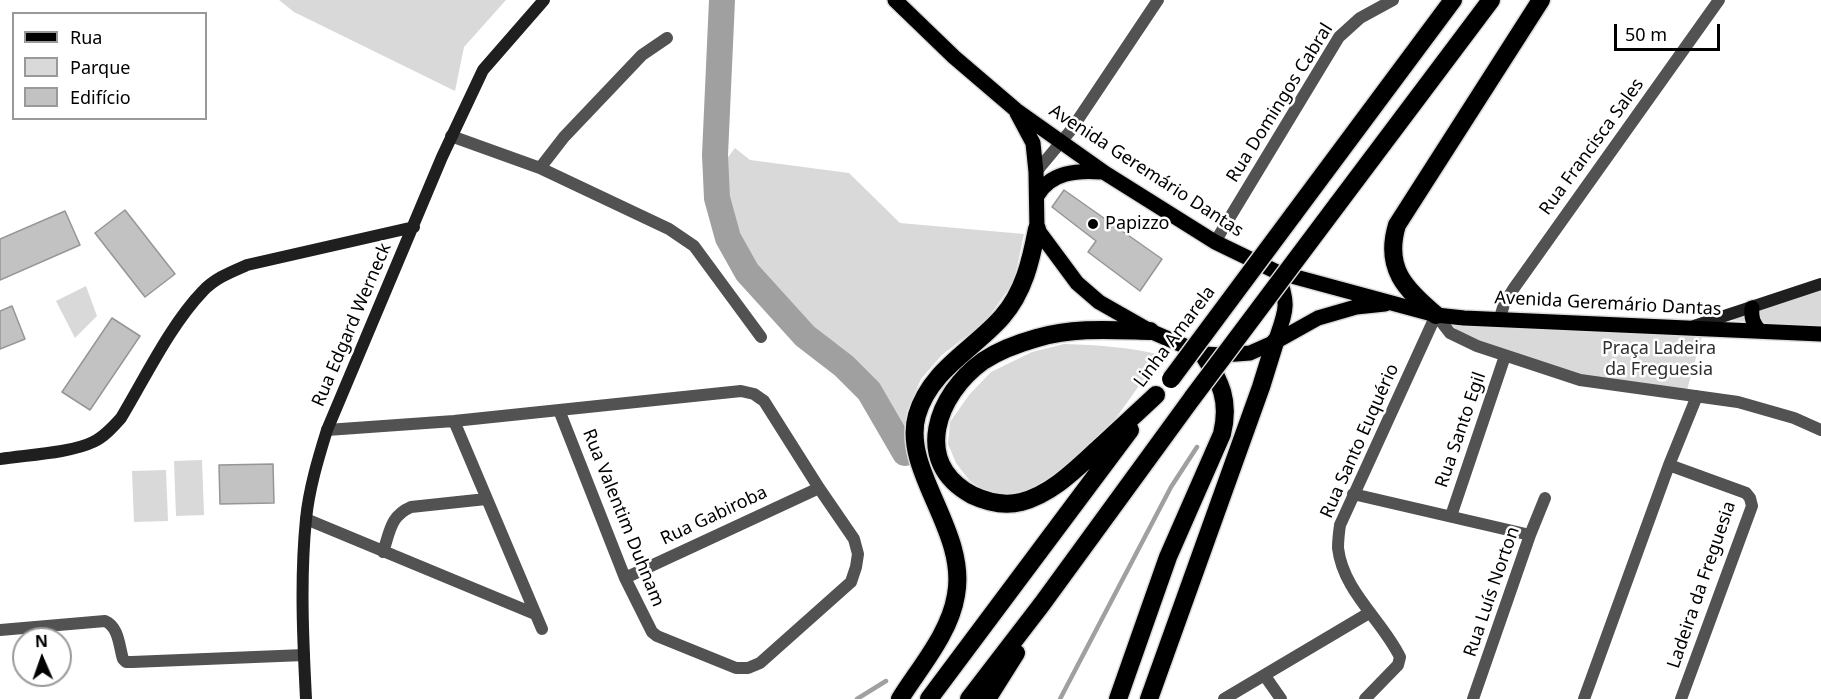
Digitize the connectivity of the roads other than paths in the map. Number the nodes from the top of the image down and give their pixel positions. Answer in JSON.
{"nodes":[{"id":1,"x":544,"y":0,"type":"edge"},
{"id":2,"x":895,"y":0,"type":"edge"},
{"id":3,"x":1158,"y":0,"type":"edge"},
{"id":4,"x":1393,"y":0,"type":"edge"},
{"id":5,"x":1453,"y":0,"type":"edge"},
{"id":6,"x":1491,"y":0,"type":"edge"},
{"id":7,"x":1541,"y":0,"type":"edge"},
{"id":8,"x":1719,"y":0,"type":"edge"},
{"id":9,"x":667,"y":38,"type":"dead end"},
{"id":10,"x":1016,"y":110,"type":"junction"},
{"id":11,"x":451,"y":136,"type":"junction"},
{"id":12,"x":1060,"y":142,"type":"junction"},
{"id":13,"x":540,"y":168,"type":"junction"},
{"id":14,"x":1036,"y":172,"type":"junction"},
{"id":15,"x":1105,"y":172,"type":"junction"},
{"id":16,"x":1037,"y":196,"type":"junction"},
{"id":17,"x":414,"y":227,"type":"junction"},
{"id":18,"x":1038,"y":229,"type":"junction"},
{"id":19,"x":1215,"y":242,"type":"junction"},
{"id":20,"x":1277,"y":272,"type":"junction"},
{"id":21,"x":1821,"y":284,"type":"edge"},
{"id":22,"x":1395,"y":303,"type":"junction"},
{"id":23,"x":1752,"y":308,"type":"junction"},
{"id":24,"x":1436,"y":315,"type":"junction"},
{"id":25,"x":1500,"y":318,"type":"junction"},
{"id":26,"x":1685,"y":327,"type":"junction"},
{"id":27,"x":1150,"y":331,"type":"junction"},
{"id":28,"x":1760,"y":331,"type":"junction"},
{"id":29,"x":1821,"y":334,"type":"edge"},
{"id":30,"x":761,"y":337,"type":"dead end"},
{"id":31,"x":1275,"y":342,"type":"junction"},
{"id":32,"x":1203,"y":354,"type":"junction"},
{"id":33,"x":1505,"y":356,"type":"junction"},
{"id":34,"x":1156,"y":395,"type":"junction"},
{"id":35,"x":1697,"y":396,"type":"junction"},
{"id":36,"x":559,"y":410,"type":"junction"},
{"id":37,"x":454,"y":421,"type":"junction"},
{"id":38,"x":327,"y":430,"type":"junction"},
{"id":39,"x":1821,"y":430,"type":"edge"},
{"id":40,"x":0,"y":459,"type":"edge"},
{"id":41,"x":1669,"y":465,"type":"junction"},
{"id":42,"x":819,"y":488,"type":"junction"},
{"id":43,"x":1353,"y":494,"type":"junction"},
{"id":44,"x":1545,"y":498,"type":"dead end"},
{"id":45,"x":486,"y":499,"type":"junction"},
{"id":46,"x":1450,"y":516,"type":"junction"},
{"id":47,"x":306,"y":519,"type":"junction"},
{"id":48,"x":1530,"y":535,"type":"junction"},
{"id":49,"x":383,"y":552,"type":"junction"},
{"id":50,"x":625,"y":578,"type":"junction"},
{"id":51,"x":1042,"y":604,"type":"junction"},
{"id":52,"x":535,"y":614,"type":"junction"},
{"id":53,"x":1369,"y":614,"type":"junction"},
{"id":54,"x":0,"y":630,"type":"edge"},
{"id":55,"x":542,"y":630,"type":"dead end"},
{"id":56,"x":304,"y":655,"type":"junction"},
{"id":57,"x":1265,"y":676,"type":"junction"},
{"id":58,"x":306,"y":699,"type":"edge"},
{"id":59,"x":900,"y":699,"type":"edge"},
{"id":60,"x":929,"y":699,"type":"edge"},
{"id":61,"x":969,"y":699,"type":"edge"},
{"id":62,"x":987,"y":699,"type":"edge"},
{"id":63,"x":1118,"y":699,"type":"edge"},
{"id":64,"x":1149,"y":699,"type":"edge"},
{"id":65,"x":1224,"y":699,"type":"edge"},
{"id":66,"x":1281,"y":699,"type":"edge"},
{"id":67,"x":1365,"y":699,"type":"edge"},
{"id":68,"x":1473,"y":699,"type":"edge"},
{"id":69,"x":1584,"y":699,"type":"edge"},
{"id":70,"x":1682,"y":699,"type":"edge"}],
"edges":[{"from":1,"to":11,"type":"street","name":"Rua Edgard Werneck"},
{"from":2,"to":10,"type":"main road","name":"Avenida Geremário Dantas"},
{"from":3,"to":12,"type":"street"},
{"from":4,"to":19,"type":"street","name":"Rua Domingos Cabral"},
{"from":5,"to":34,"type":"highway","name":"Linha Amarela","bridge":true},
{"from":6,"to":51,"type":"highway","bridge":true},
{"from":7,"to":24,"type":"highway"},
{"from":8,"to":25,"type":"street","name":"Rua Francisca Sales"},
{"from":9,"to":13,"type":"street"},
{"from":10,"to":12,"type":"main road","name":"Avenida Geremário Dantas"},
{"from":10,"to":14,"type":"main road","name":"Avenida Geremário Dantas"},
{"from":11,"to":13,"type":"street"},
{"from":11,"to":17,"type":"street","name":"Rua Edgard Werneck"},
{"from":12,"to":14,"type":"street"},
{"from":12,"to":15,"type":"main road","name":"Avenida Geremário Dantas"},
{"from":13,"to":30,"type":"street"},
{"from":14,"to":16,"type":"main road","name":"Avenida Geremário Dantas"},
{"from":15,"to":16,"type":"main road"},
{"from":15,"to":19,"type":"main road","name":"Avenida Geremário Dantas"},
{"from":16,"to":18,"type":"main road","name":"Avenida Geremário Dantas"},
{"from":17,"to":38,"type":"street","name":"Rua Edgard Werneck"},
{"from":17,"to":40,"type":"street"},
{"from":18,"to":27,"type":"main road","name":"Avenida Geremário Dantas"},
{"from":18,"to":59,"type":"highway"},
{"from":19,"to":20,"type":"main road","name":"Avenida Geremário Dantas"},
{"from":20,"to":22,"type":"main road","name":"Avenida Geremário Dantas"},
{"from":20,"to":31,"type":"main road"},
{"from":21,"to":23,"type":"street"},
{"from":22,"to":24,"type":"main road","name":"Avenida Geremário Dantas"},
{"from":22,"to":31,"type":"main road","name":"Avenida Geremário Dantas"},
{"from":23,"to":26,"type":"street"},
{"from":23,"to":28,"type":"main road"},
{"from":24,"to":25,"type":"main road","name":"Avenida Geremário Dantas"},
{"from":24,"to":33,"type":"street"},
{"from":24,"to":43,"type":"street","name":"Rua Santo Euquério"},
{"from":25,"to":26,"type":"main road","name":"Avenida Geremário Dantas"},
{"from":26,"to":28,"type":"main road","name":"Avenida Geremário Dantas"},
{"from":27,"to":32,"type":"main road","name":"Avenida Geremário Dantas"},
{"from":27,"to":34,"type":"highway"},
{"from":28,"to":29,"type":"main road","name":"Avenida Geremário Dantas"},
{"from":31,"to":32,"type":"main road","name":"Avenida Geremário Dantas"},
{"from":31,"to":64,"type":"highway"},
{"from":32,"to":63,"type":"highway"},
{"from":33,"to":35,"type":"street"},
{"from":33,"to":46,"type":"street","name":"Rua Santo Egil"},
{"from":34,"to":60,"type":"highway","name":"Linha Amarela"},
{"from":35,"to":39,"type":"street"},
{"from":35,"to":41,"type":"street"},
{"from":36,"to":37,"type":"street","name":"Rua Valentim Duhnam"},
{"from":36,"to":42,"type":"street","name":"Rua Valentim Duhnam"},
{"from":36,"to":50,"type":"street","name":"Rua Valentim Duhnam"},
{"from":37,"to":38,"type":"street","name":"Rua Valentim Duhnam"},
{"from":37,"to":45,"type":"street"},
{"from":38,"to":47,"type":"street","name":"Rua Edgard Werneck"},
{"from":41,"to":69,"type":"street"},
{"from":41,"to":70,"type":"street","name":"Ladeira da Freguesia"},
{"from":42,"to":50,"type":"street","name":"Rua Gabiroba"},
{"from":42,"to":50,"type":"street","name":"Rua Valentim Duhnam"},
{"from":43,"to":46,"type":"street"},
{"from":43,"to":53,"type":"street","name":"Rua Santo Euquério"},
{"from":44,"to":48,"type":"street","name":"Rua Luís Norton"},
{"from":45,"to":49,"type":"street"},
{"from":45,"to":52,"type":"street"},
{"from":46,"to":48,"type":"street"},
{"from":47,"to":49,"type":"street"},
{"from":47,"to":56,"type":"street","name":"Rua Edgard Werneck"},
{"from":48,"to":68,"type":"street","name":"Rua Luís Norton"},
{"from":49,"to":52,"type":"street"},
{"from":51,"to":61,"type":"highway"},
{"from":51,"to":62,"type":"highway"},
{"from":52,"to":55,"type":"street"},
{"from":53,"to":57,"type":"street"},
{"from":53,"to":67,"type":"street","name":"Rua Santo Euquério"},
{"from":54,"to":56,"type":"street"},
{"from":56,"to":58,"type":"street","name":"Rua Edgard Werneck"},
{"from":57,"to":65,"type":"street"},
{"from":57,"to":66,"type":"street"}]}
